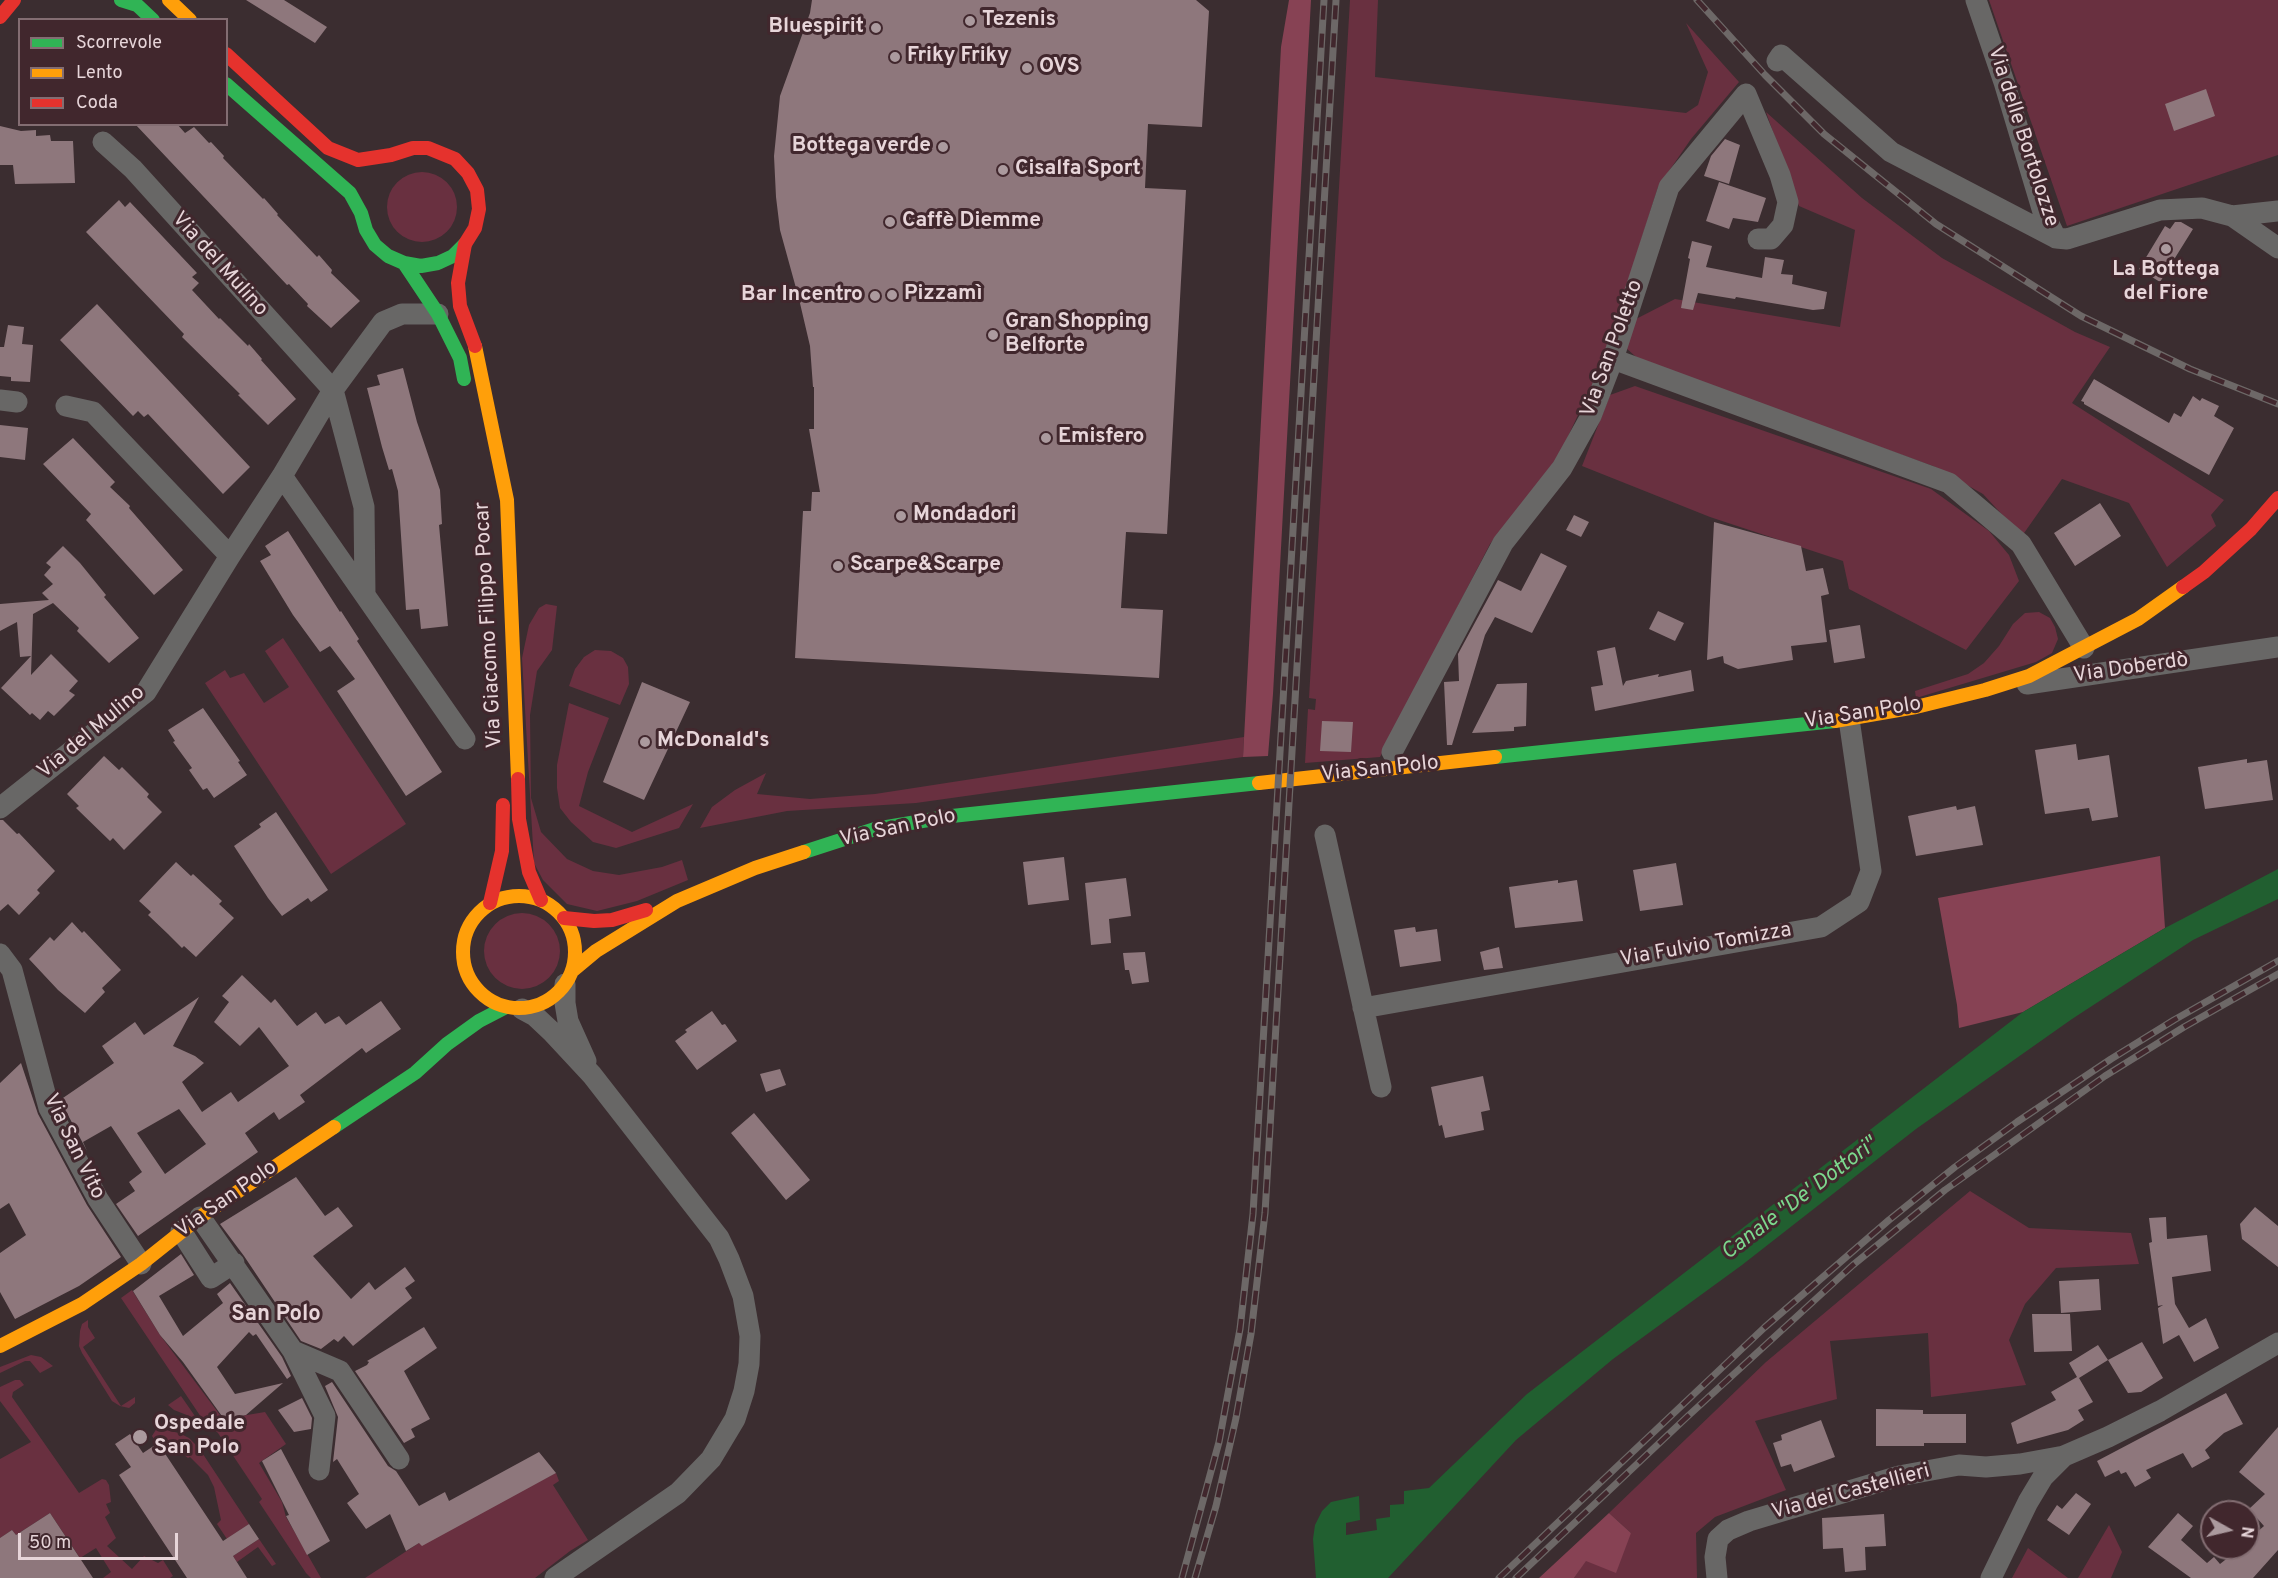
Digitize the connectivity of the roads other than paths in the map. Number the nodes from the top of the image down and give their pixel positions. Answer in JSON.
{"nodes":[{"id":1,"x":25,"y":0,"type":"edge"},
{"id":2,"x":121,"y":0,"type":"edge"},
{"id":3,"x":169,"y":0,"type":"edge"},
{"id":4,"x":1976,"y":0,"type":"edge"},
{"id":5,"x":6,"y":9,"type":"edge"},
{"id":6,"x":151,"y":18,"type":"edge"},
{"id":7,"x":188,"y":18,"type":"edge"},
{"id":8,"x":228,"y":56,"type":"edge"},
{"id":9,"x":1777,"y":61,"type":"dead end"},
{"id":10,"x":228,"y":86,"type":"edge"},
{"id":11,"x":103,"y":142,"type":"dead end"},
{"id":12,"x":391,"y":155,"type":"junction"},
{"id":13,"x":372,"y":172,"type":"dead end"},
{"id":14,"x":365,"y":188,"type":"dead end"},
{"id":15,"x":2278,"y":211,"type":"edge"},
{"id":16,"x":361,"y":213,"type":"junction"},
{"id":17,"x":2232,"y":216,"type":"junction"},
{"id":18,"x":2056,"y":238,"type":"junction"},
{"id":19,"x":1758,"y":239,"type":"dead end"},
{"id":20,"x":465,"y":244,"type":"junction"},
{"id":21,"x":2278,"y":248,"type":"edge"},
{"id":22,"x":404,"y":263,"type":"junction"},
{"id":23,"x":438,"y":315,"type":"junction"},
{"id":24,"x":1613,"y":359,"type":"junction"},
{"id":25,"x":333,"y":390,"type":"junction"},
{"id":26,"x":467,"y":391,"type":"dead end"},
{"id":27,"x":66,"y":406,"type":"dead end"},
{"id":28,"x":282,"y":476,"type":"junction"},
{"id":29,"x":2278,"y":498,"type":"edge"},
{"id":30,"x":2278,"y":517,"type":"edge"},
{"id":31,"x":2251,"y":529,"type":"junction"},
{"id":32,"x":230,"y":556,"type":"junction"},
{"id":33,"x":364,"y":595,"type":"junction"},
{"id":34,"x":2278,"y":647,"type":"edge"},
{"id":35,"x":2084,"y":648,"type":"junction"},
{"id":36,"x":1985,"y":690,"type":"junction"},
{"id":37,"x":1849,"y":719,"type":"junction"},
{"id":38,"x":465,"y":739,"type":"dead end"},
{"id":39,"x":1392,"y":752,"type":"dead end"},
{"id":40,"x":503,"y":796,"type":"dead end"},
{"id":41,"x":0,"y":808,"type":"edge"},
{"id":42,"x":1325,"y":836,"type":"dead end"},
{"id":43,"x":541,"y":900,"type":"junction"},
{"id":44,"x":677,"y":901,"type":"junction"},
{"id":45,"x":490,"y":903,"type":"junction"},
{"id":46,"x":564,"y":918,"type":"junction"},
{"id":47,"x":0,"y":954,"type":"edge"},
{"id":48,"x":467,"y":975,"type":"junction"},
{"id":49,"x":569,"y":977,"type":"junction"},
{"id":50,"x":465,"y":994,"type":"dead end"},
{"id":51,"x":514,"y":1008,"type":"junction"},
{"id":52,"x":1363,"y":1008,"type":"junction"},
{"id":53,"x":456,"y":1023,"type":"dead end"},
{"id":54,"x":447,"y":1044,"type":"junction"},
{"id":55,"x":592,"y":1075,"type":"junction"},
{"id":56,"x":1381,"y":1087,"type":"dead end"},
{"id":57,"x":200,"y":1217,"type":"junction"},
{"id":58,"x":181,"y":1231,"type":"junction"},
{"id":59,"x":234,"y":1263,"type":"junction"},
{"id":60,"x":141,"y":1264,"type":"junction"},
{"id":61,"x":2278,"y":1343,"type":"edge"},
{"id":62,"x":0,"y":1346,"type":"edge"},
{"id":63,"x":293,"y":1351,"type":"junction"},
{"id":64,"x":2064,"y":1456,"type":"junction"},
{"id":65,"x":399,"y":1459,"type":"dead end"},
{"id":66,"x":319,"y":1470,"type":"dead end"},
{"id":67,"x":555,"y":1578,"type":"edge"},
{"id":68,"x":1717,"y":1578,"type":"edge"},
{"id":69,"x":1991,"y":1578,"type":"edge"}],
"edges":[{"from":1,"to":5,"type":"main road"},
{"from":2,"to":6,"type":"main road"},
{"from":3,"to":7,"type":"main road"},
{"from":4,"to":18,"type":"street","name":"Via delle Bortolozze"},
{"from":8,"to":12,"type":"main road","name":"Via Giacomo Filippo Pocar"},
{"from":9,"to":18,"type":"street"},
{"from":10,"to":16,"type":"main road","name":"Via Giacomo Filippo Pocar"},
{"from":11,"to":25,"type":"street","name":"Via del Mulino"},
{"from":12,"to":13,"type":"main road","name":"Via Giacomo Filippo Pocar"},
{"from":12,"to":20,"type":"main road","name":"Via Giacomo Filippo Pocar"},
{"from":14,"to":16,"type":"main road"},
{"from":15,"to":17,"type":"street"},
{"from":16,"to":22,"type":"main road","name":"Via Giacomo Filippo Pocar"},
{"from":17,"to":18,"type":"street","name":"Via delle Bortolozze"},
{"from":17,"to":21,"type":"street"},
{"from":19,"to":24,"type":"street","name":"Via San Poletto"},
{"from":20,"to":22,"type":"main road","name":"Via Giacomo Filippo Pocar"},
{"from":20,"to":43,"type":"main road","name":"Via Giacomo Filippo Pocar"},
{"from":22,"to":23,"type":"main road","name":"Via Giacomo Filippo Pocar"},
{"from":23,"to":25,"type":"street","name":"Via del Mulino"},
{"from":23,"to":26,"type":"main road","name":"Via Giacomo Filippo Pocar"},
{"from":24,"to":35,"type":"street"},
{"from":24,"to":39,"type":"street","name":"Via San Poletto"},
{"from":25,"to":28,"type":"street","name":"Via del Mulino"},
{"from":25,"to":33,"type":"street","name":"Via del Mulino"},
{"from":27,"to":32,"type":"street"},
{"from":28,"to":32,"type":"street","name":"Via del Mulino"},
{"from":28,"to":33,"type":"street"},
{"from":29,"to":31,"type":"main road","name":"Via San Polo"},
{"from":30,"to":31,"type":"main road"},
{"from":31,"to":35,"type":"main road","name":"Via San Polo"},
{"from":32,"to":41,"type":"street","name":"Via del Mulino"},
{"from":33,"to":38,"type":"street"},
{"from":34,"to":36,"type":"street","name":"Via Doberdò"},
{"from":35,"to":36,"type":"main road","name":"Via San Polo"},
{"from":36,"to":37,"type":"main road","name":"Via San Polo"},
{"from":37,"to":44,"type":"main road","name":"Via San Polo"},
{"from":37,"to":52,"type":"street","name":"Via Fulvio Tomizza"},
{"from":40,"to":45,"type":"main road"},
{"from":42,"to":52,"type":"street"},
{"from":43,"to":45,"type":"main road"},
{"from":43,"to":46,"type":"main road"},
{"from":44,"to":46,"type":"main road","name":"Via San Polo"},
{"from":44,"to":49,"type":"main road","name":"Via San Polo"},
{"from":45,"to":48,"type":"main road"},
{"from":46,"to":49,"type":"main road"},
{"from":47,"to":60,"type":"street","name":"Via San Vito"},
{"from":48,"to":50,"type":"main road"},
{"from":48,"to":51,"type":"main road"},
{"from":49,"to":51,"type":"main road","name":"Via San Polo"},
{"from":49,"to":55,"type":"street"},
{"from":51,"to":54,"type":"main road","name":"Via San Polo"},
{"from":51,"to":55,"type":"street"},
{"from":52,"to":56,"type":"street"},
{"from":53,"to":54,"type":"main road","name":"Via San Polo"},
{"from":54,"to":57,"type":"main road","name":"Via San Polo"},
{"from":55,"to":67,"type":"street"},
{"from":57,"to":58,"type":"main road","name":"Via San Polo"},
{"from":57,"to":59,"type":"street"},
{"from":58,"to":59,"type":"street"},
{"from":58,"to":60,"type":"main road","name":"Via San Polo"},
{"from":59,"to":63,"type":"street"},
{"from":60,"to":62,"type":"main road","name":"Via San Polo"},
{"from":61,"to":64,"type":"street","name":"Via dei Castellieri"},
{"from":63,"to":65,"type":"street"},
{"from":63,"to":66,"type":"street"},
{"from":64,"to":68,"type":"street","name":"Via dei Castellieri"},
{"from":64,"to":69,"type":"street","name":"Via dei Castellieri"}]}
